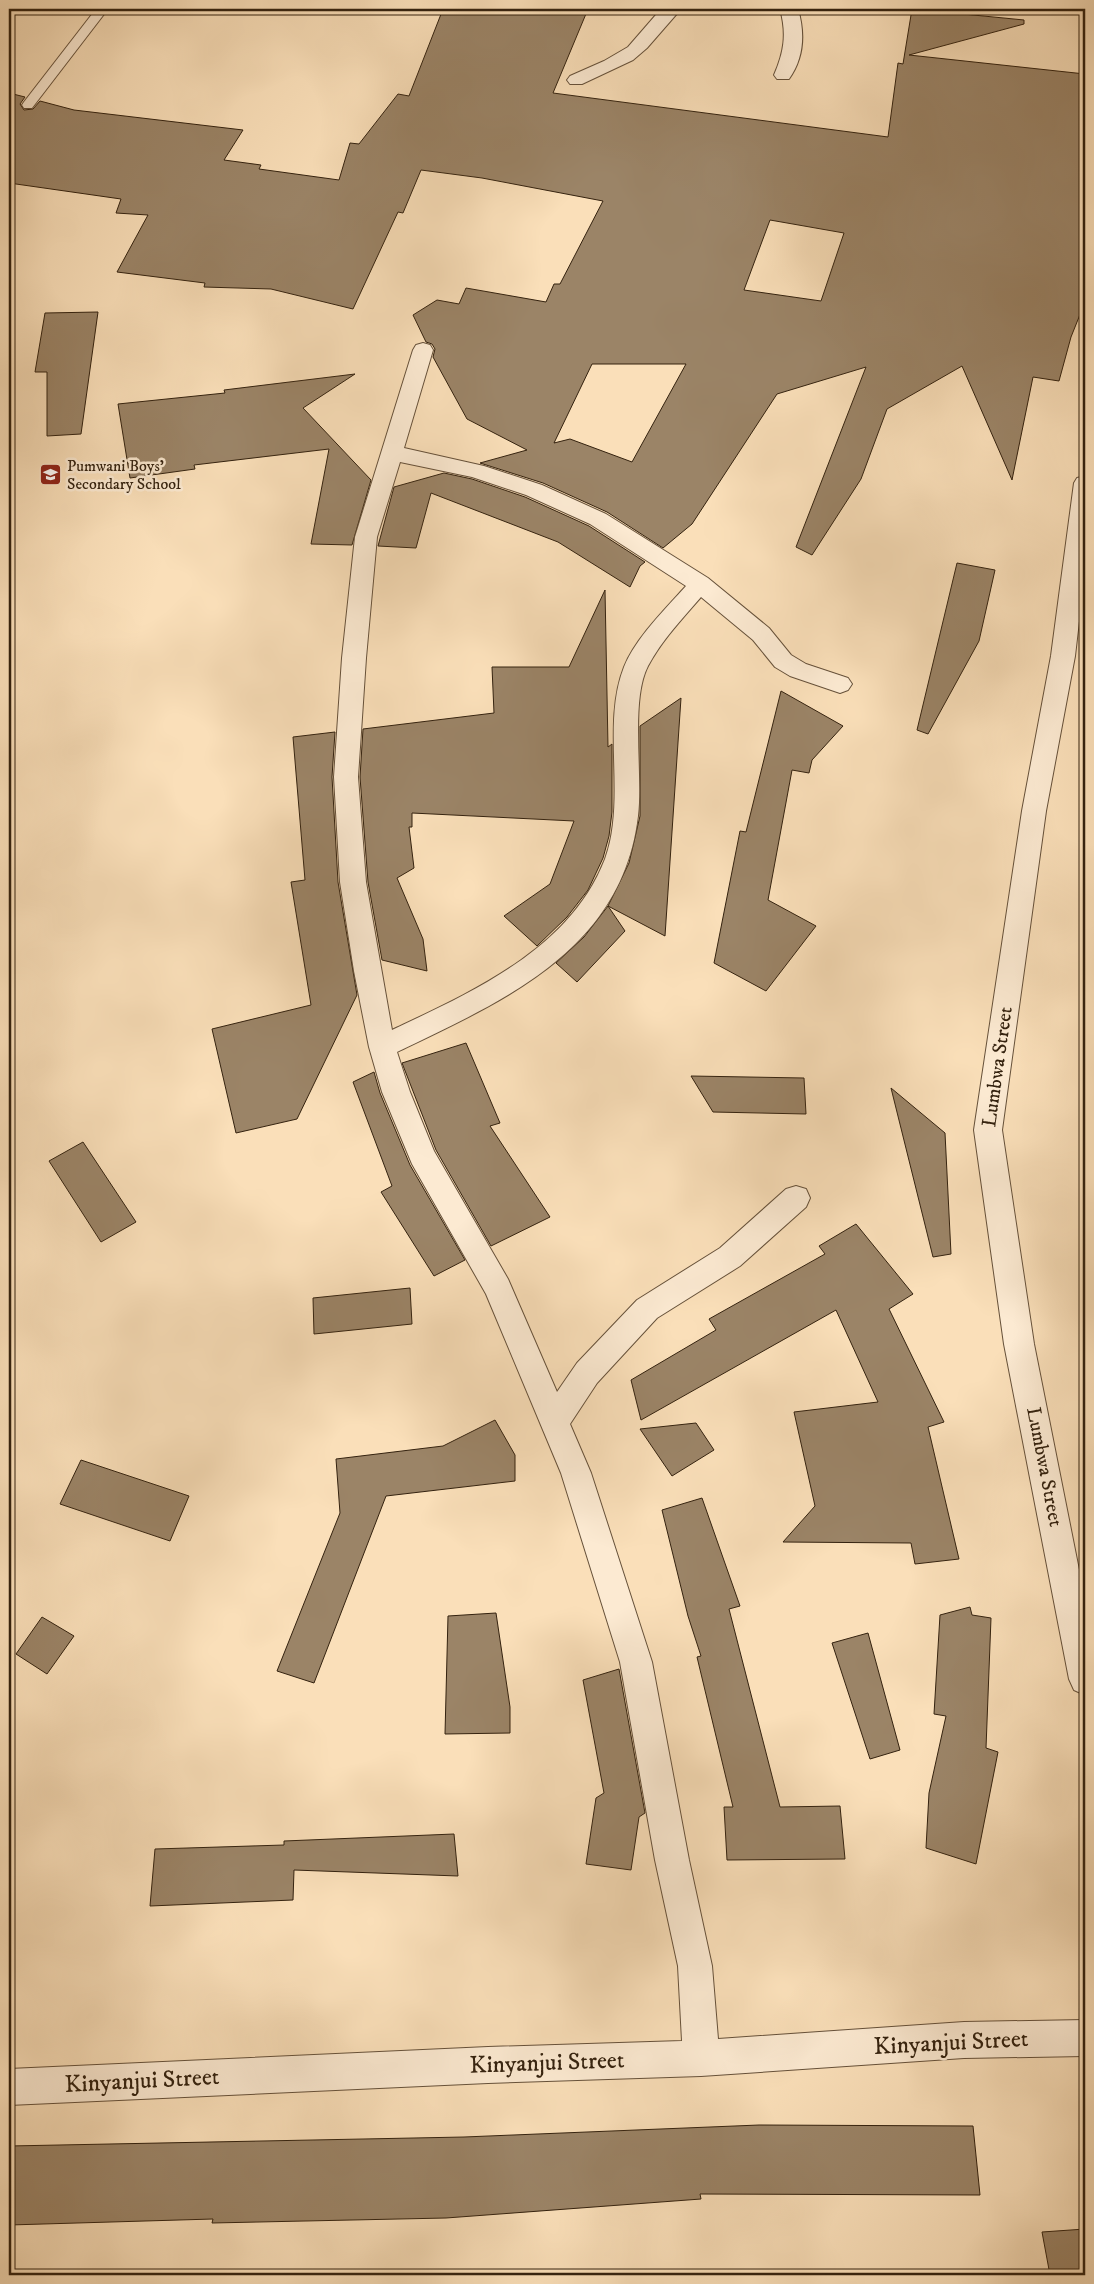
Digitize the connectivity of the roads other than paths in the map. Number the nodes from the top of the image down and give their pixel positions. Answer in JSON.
{"nodes":[{"id":1,"x":102,"y":9,"type":"edge"},
{"id":2,"x":672,"y":9,"type":"edge"},
{"id":3,"x":789,"y":9,"type":"edge"},
{"id":4,"x":783,"y":75,"type":"dead end"},
{"id":5,"x":576,"y":80,"type":"dead end"},
{"id":6,"x":28,"y":105,"type":"dead end"},
{"id":7,"x":423,"y":350,"type":"dead end"},
{"id":8,"x":393,"y":453,"type":"junction"},
{"id":9,"x":1085,"y":482,"type":"edge"},
{"id":10,"x":700,"y":584,"type":"junction"},
{"id":11,"x":840,"y":684,"type":"dead end"},
{"id":12,"x":382,"y":1047,"type":"junction"},
{"id":13,"x":796,"y":1198,"type":"dead end"},
{"id":14,"x":554,"y":1422,"type":"junction"},
{"id":15,"x":1085,"y":1679,"type":"edge"},
{"id":16,"x":1085,"y":2038,"type":"edge"},
{"id":17,"x":701,"y":2058,"type":"junction"},
{"id":18,"x":9,"y":2087,"type":"edge"}],
"edges":[{"from":1,"to":6,"type":"lane"},
{"from":2,"to":5,"type":"street"},
{"from":3,"to":4,"type":"street"},
{"from":7,"to":8,"type":"street"},
{"from":8,"to":10,"type":"street"},
{"from":8,"to":12,"type":"street"},
{"from":9,"to":15,"type":"street","name":"Lumbwa Street"},
{"from":10,"to":11,"type":"street"},
{"from":10,"to":12,"type":"street"},
{"from":12,"to":14,"type":"street"},
{"from":13,"to":14,"type":"street"},
{"from":14,"to":17,"type":"street"},
{"from":16,"to":17,"type":"street","name":"Kinyanjui Street"},
{"from":17,"to":18,"type":"street","name":"Kinyanjui Street"}]}
